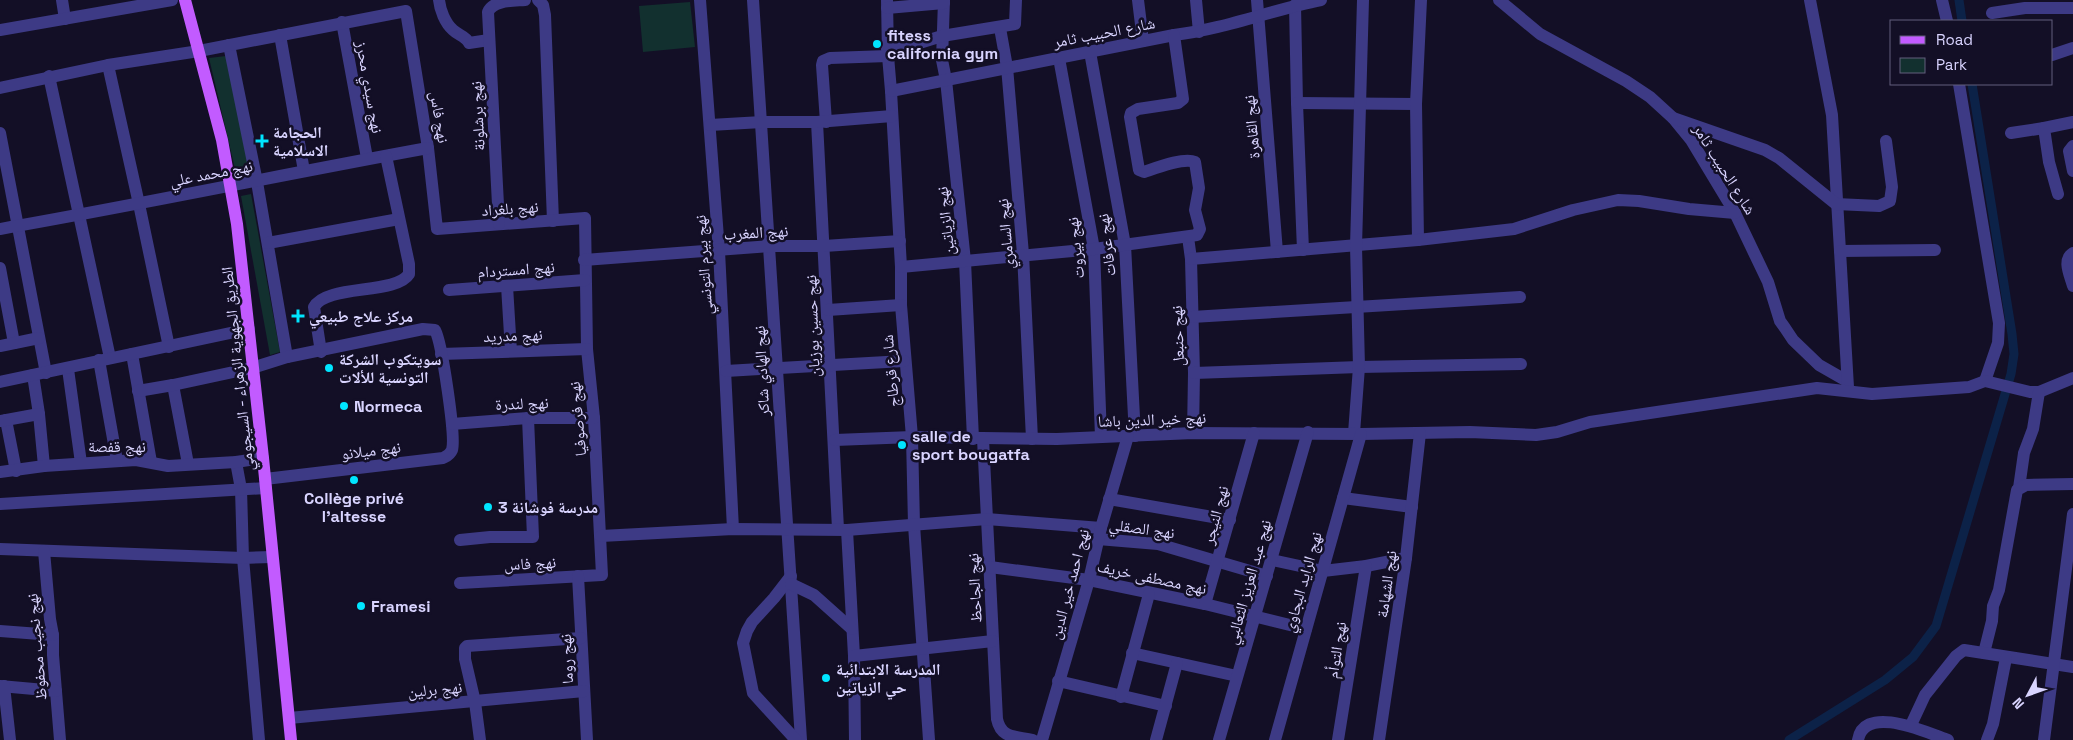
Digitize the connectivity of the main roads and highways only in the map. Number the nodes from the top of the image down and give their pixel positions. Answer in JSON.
{"nodes":[{"id":1,"x":185,"y":0,"type":"edge"},
{"id":2,"x":291,"y":740,"type":"edge"}],
"edges":[{"from":1,"to":2,"type":"main road","name":"الطريق الجهوية الزهراء - السيجومي"}]}
